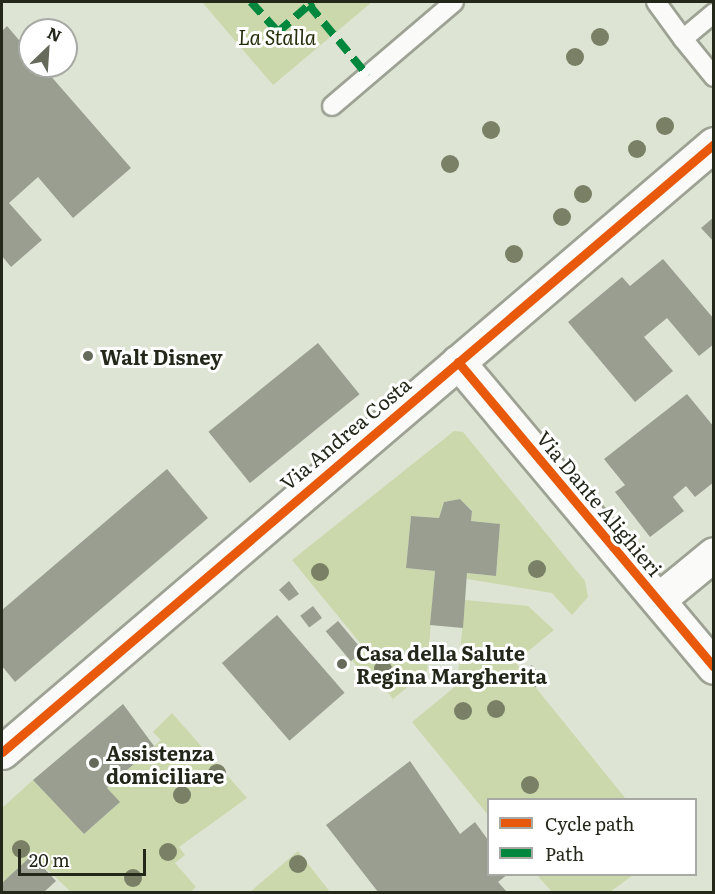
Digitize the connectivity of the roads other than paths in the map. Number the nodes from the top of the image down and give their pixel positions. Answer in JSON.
{"nodes":[{"id":1,"x":454,"y":2,"type":"edge"},
{"id":2,"x":656,"y":2,"type":"edge"},
{"id":3,"x":714,"y":13,"type":"edge"},
{"id":4,"x":683,"y":39,"type":"junction"},
{"id":5,"x":714,"y":77,"type":"edge"},
{"id":6,"x":332,"y":106,"type":"dead end"},
{"id":7,"x":714,"y":144,"type":"edge"},
{"id":8,"x":458,"y":362,"type":"junction"},
{"id":9,"x":714,"y":554,"type":"edge"},
{"id":10,"x":658,"y":600,"type":"junction"},
{"id":11,"x":714,"y":667,"type":"edge"},
{"id":12,"x":2,"y":752,"type":"edge"}],
"edges":[{"from":1,"to":6,"type":"lane"},
{"from":2,"to":4,"type":"lane"},
{"from":3,"to":4,"type":"lane"},
{"from":4,"to":5,"type":"lane"},
{"from":7,"to":8,"type":"main road","name":"Via Andrea Costa"},
{"from":8,"to":10,"type":"main road","name":"Via Dante Alighieri"},
{"from":8,"to":12,"type":"main road","name":"Via Andrea Costa"},
{"from":9,"to":10,"type":"main road"},
{"from":10,"to":11,"type":"main road","name":"Via Dante Alighieri"}]}
